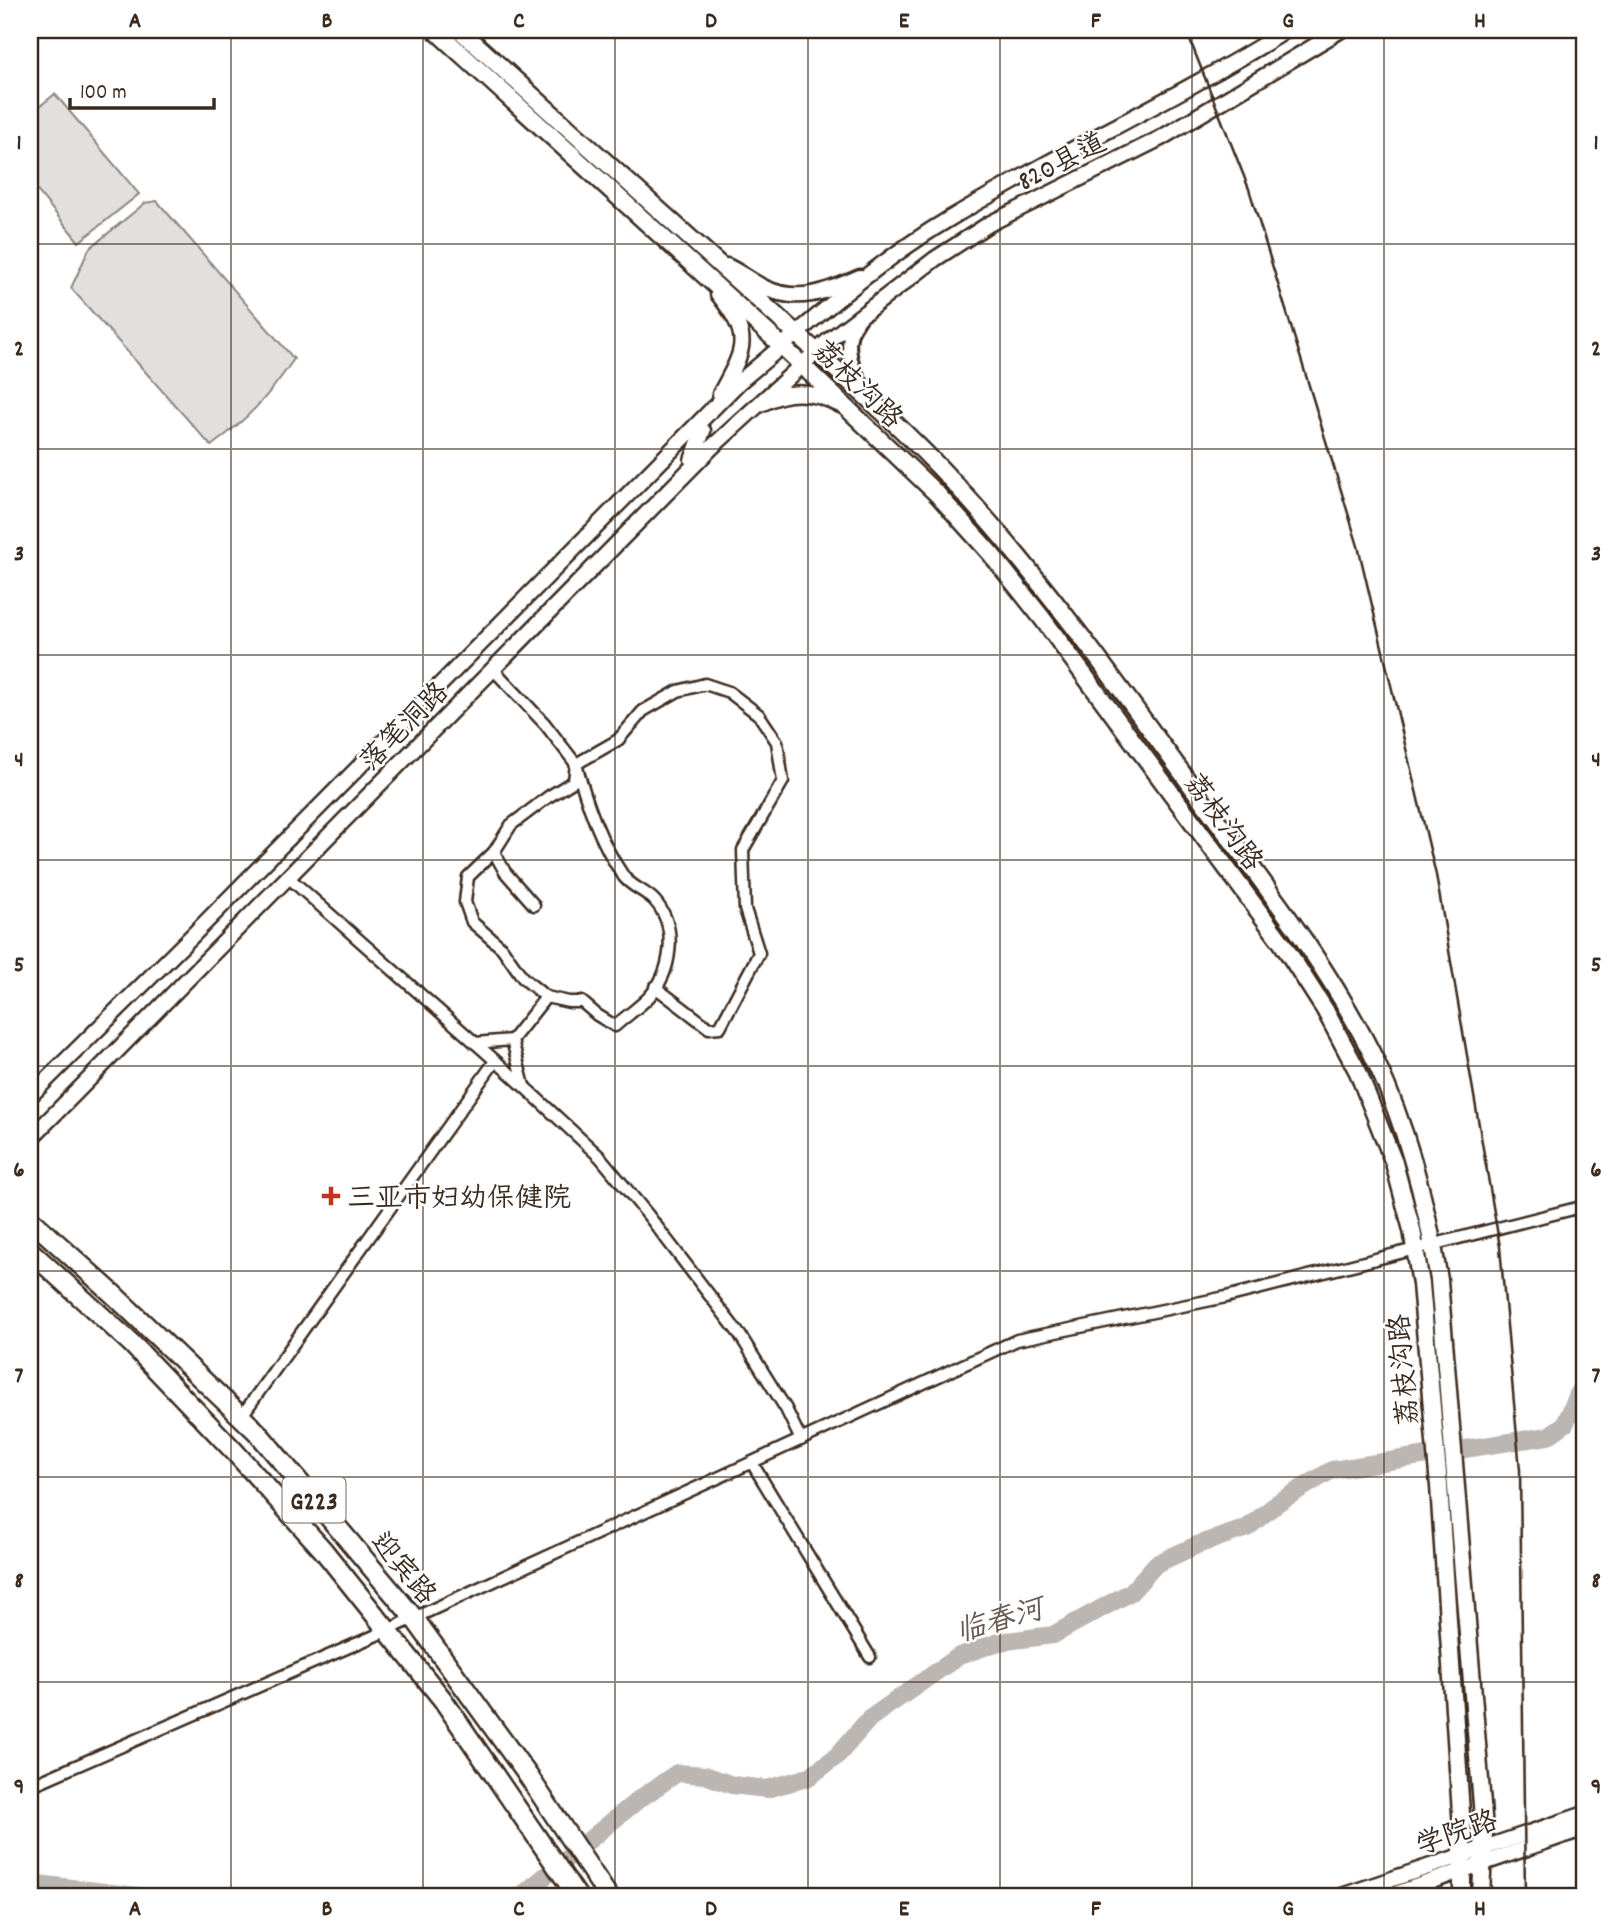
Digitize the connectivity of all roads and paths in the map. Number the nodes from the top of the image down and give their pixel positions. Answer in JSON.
{"nodes":[{"id":1,"x":435,"y":30,"type":"edge"},
{"id":2,"x":460,"y":30,"type":"edge"},
{"id":3,"x":1287,"y":30,"type":"edge"},
{"id":4,"x":1341,"y":30,"type":"edge"},
{"id":5,"x":714,"y":260,"type":"junction"},
{"id":6,"x":877,"y":269,"type":"junction"},
{"id":7,"x":702,"y":273,"type":"junction"},
{"id":8,"x":864,"y":312,"type":"junction"},
{"id":9,"x":796,"y":334,"type":"junction"},
{"id":10,"x":782,"y":346,"type":"junction"},
{"id":11,"x":815,"y":352,"type":"junction"},
{"id":12,"x":801,"y":364,"type":"junction"},
{"id":13,"x":711,"y":411,"type":"junction"},
{"id":14,"x":851,"y":411,"type":"junction"},
{"id":15,"x":881,"y":412,"type":"junction"},
{"id":16,"x":742,"y":418,"type":"junction"},
{"id":17,"x":691,"y":431,"type":"junction"},
{"id":18,"x":680,"y":479,"type":"junction"},
{"id":19,"x":493,"y":669,"type":"junction"},
{"id":20,"x":576,"y":764,"type":"junction"},
{"id":21,"x":494,"y":852,"type":"junction"},
{"id":22,"x":288,"y":877,"type":"junction"},
{"id":23,"x":534,"y":905,"type":"dead end"},
{"id":24,"x":655,"y":987,"type":"junction"},
{"id":25,"x":546,"y":997,"type":"junction"},
{"id":26,"x":512,"y":1040,"type":"junction"},
{"id":27,"x":475,"y":1043,"type":"junction"},
{"id":28,"x":495,"y":1061,"type":"junction"},
{"id":29,"x":524,"y":1086,"type":"junction"},
{"id":30,"x":30,"y":1096,"type":"edge"},
{"id":31,"x":30,"y":1139,"type":"edge"},
{"id":32,"x":1585,"y":1206,"type":"edge"},
{"id":33,"x":30,"y":1219,"type":"edge"},
{"id":34,"x":1434,"y":1244,"type":"junction"},
{"id":35,"x":1415,"y":1250,"type":"junction"},
{"id":36,"x":30,"y":1251,"type":"edge"},
{"id":37,"x":241,"y":1417,"type":"junction"},
{"id":38,"x":802,"y":1440,"type":"junction"},
{"id":39,"x":751,"y":1463,"type":"junction"},
{"id":40,"x":414,"y":1618,"type":"junction"},
{"id":41,"x":388,"y":1630,"type":"junction"},
{"id":42,"x":870,"y":1657,"type":"dead end"},
{"id":43,"x":30,"y":1786,"type":"edge"},
{"id":44,"x":1585,"y":1814,"type":"edge"},
{"id":45,"x":1585,"y":1828,"type":"edge"},
{"id":46,"x":1483,"y":1855,"type":"junction"},
{"id":47,"x":1463,"y":1863,"type":"junction"},
{"id":48,"x":606,"y":1893,"type":"edge"},
{"id":49,"x":577,"y":1896,"type":"edge"},
{"id":50,"x":1342,"y":1896,"type":"edge"},
{"id":51,"x":1388,"y":1896,"type":"edge"},
{"id":52,"x":1462,"y":1896,"type":"edge"},
{"id":53,"x":1481,"y":1896,"type":"edge"}],
"edges":[{"from":1,"to":7,"type":"main road","name":"荔枝沟路"},
{"from":2,"to":5,"type":"main road","name":"荔枝沟路"},
{"from":3,"to":6,"type":"main road","name":"820县道"},
{"from":4,"to":8,"type":"main road","name":"820县道"},
{"from":5,"to":6,"type":"main road"},
{"from":5,"to":9,"type":"main road","name":"荔枝沟路"},
{"from":6,"to":9,"type":"main road","name":"820县道"},
{"from":7,"to":10,"type":"main road","name":"荔枝沟路"},
{"from":7,"to":13,"type":"main road"},
{"from":8,"to":11,"type":"main road","name":"820县道"},
{"from":8,"to":15,"type":"street"},
{"from":9,"to":10,"type":"main road","name":"落笔洞路"},
{"from":9,"to":11,"type":"main road","name":"荔枝沟路"},
{"from":10,"to":12,"type":"main road","name":"荔枝沟路"},
{"from":10,"to":13,"type":"main road","name":"落笔洞路"},
{"from":11,"to":12,"type":"main road","name":"落笔洞路"},
{"from":11,"to":15,"type":"main road","name":"荔枝沟路"},
{"from":12,"to":14,"type":"main road","name":"荔枝沟路"},
{"from":12,"to":16,"type":"main road","name":"落笔洞路"},
{"from":13,"to":17,"type":"main road","name":"落笔洞路"},
{"from":14,"to":16,"type":"main road"},
{"from":14,"to":35,"type":"main road","name":"荔枝沟路"},
{"from":15,"to":34,"type":"main road","name":"荔枝沟路"},
{"from":16,"to":18,"type":"main road","name":"落笔洞路"},
{"from":17,"to":18,"type":"main road"},
{"from":17,"to":30,"type":"main road","name":"落笔洞路"},
{"from":18,"to":19,"type":"main road","name":"落笔洞路"},
{"from":19,"to":20,"type":"street"},
{"from":19,"to":22,"type":"main road","name":"落笔洞路"},
{"from":20,"to":21,"type":"street"},
{"from":20,"to":24,"type":"street"},
{"from":20,"to":24,"type":"street"},
{"from":21,"to":23,"type":"street"},
{"from":21,"to":25,"type":"street"},
{"from":22,"to":27,"type":"street"},
{"from":22,"to":31,"type":"main road","name":"落笔洞路"},
{"from":24,"to":25,"type":"street"},
{"from":25,"to":26,"type":"street"},
{"from":26,"to":27,"type":"street"},
{"from":26,"to":29,"type":"street"},
{"from":27,"to":28,"type":"street"},
{"from":28,"to":29,"type":"street"},
{"from":28,"to":37,"type":"street"},
{"from":29,"to":38,"type":"street"},
{"from":32,"to":34,"type":"street"},
{"from":33,"to":37,"type":"highway","name":"迎宾路","number":"G223"},
{"from":34,"to":35,"type":"street"},
{"from":34,"to":46,"type":"main road","name":"荔枝沟路"},
{"from":35,"to":38,"type":"street"},
{"from":35,"to":47,"type":"main road","name":"荔枝沟路"},
{"from":36,"to":41,"type":"highway","name":"迎宾路","number":"G223"},
{"from":37,"to":40,"type":"highway","name":"迎宾路","number":"G223"},
{"from":38,"to":39,"type":"street"},
{"from":39,"to":40,"type":"street"},
{"from":39,"to":42,"type":"street"},
{"from":40,"to":41,"type":"street"},
{"from":40,"to":48,"type":"highway","name":"迎宾路","number":"G223"},
{"from":41,"to":43,"type":"street"},
{"from":41,"to":49,"type":"highway","name":"迎宾路","number":"G223"},
{"from":44,"to":46,"type":"main road","name":"学院路"},
{"from":45,"to":46,"type":"main road","name":"学院路"},
{"from":46,"to":47,"type":"main road","name":"学院路"},
{"from":46,"to":53,"type":"main road","name":"荔枝沟路"},
{"from":47,"to":50,"type":"main road","name":"学院路"},
{"from":47,"to":51,"type":"main road","name":"学院路"},
{"from":47,"to":52,"type":"main road","name":"荔枝沟路"}]}
